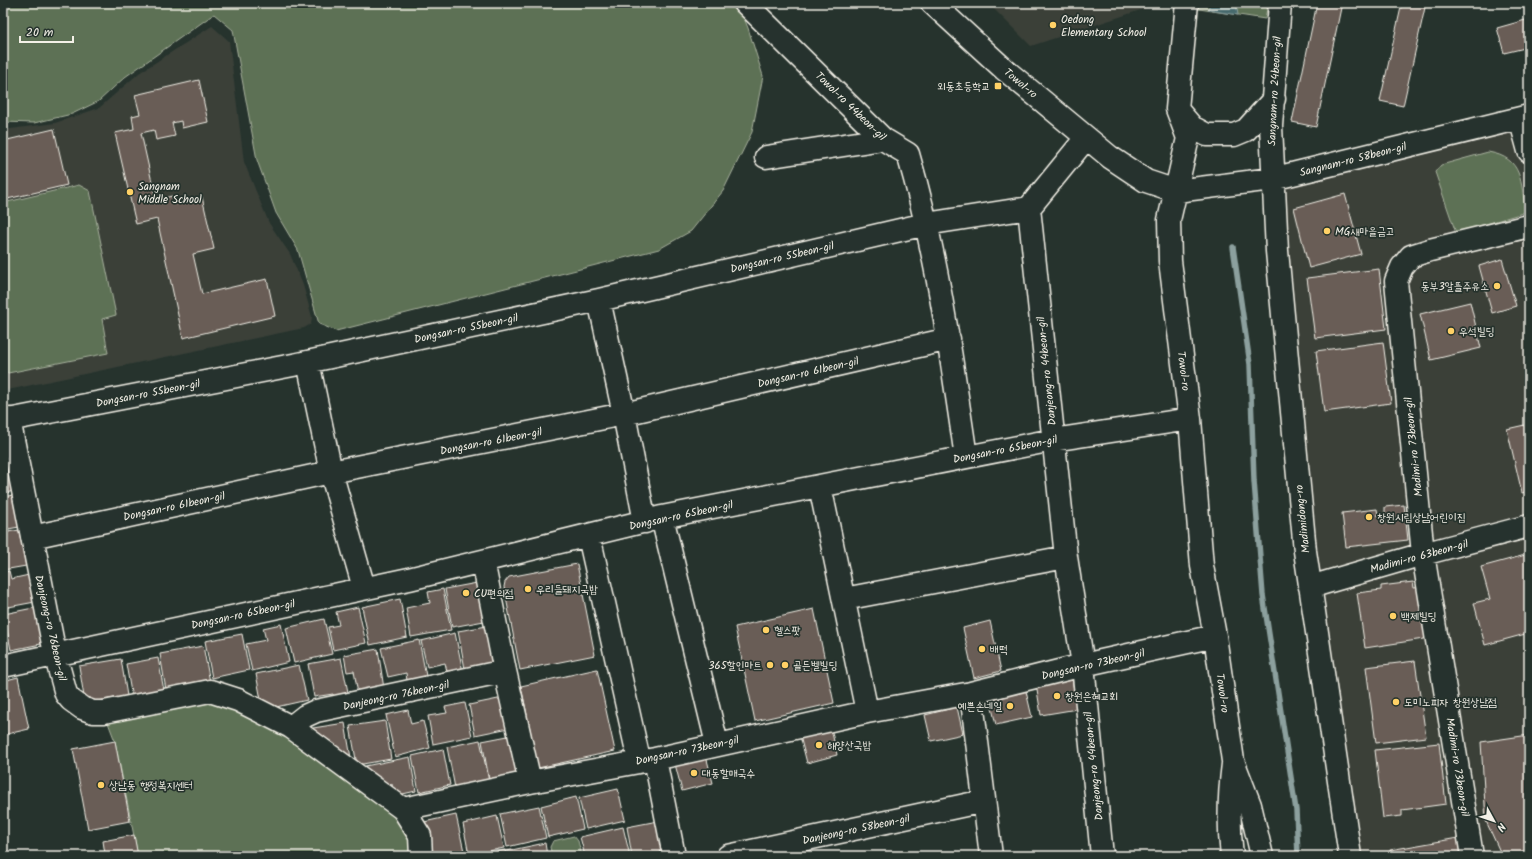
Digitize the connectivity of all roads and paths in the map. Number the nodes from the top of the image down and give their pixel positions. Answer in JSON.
{"nodes":[{"id":1,"x":745,"y":3,"type":"edge"},
{"id":2,"x":932,"y":3,"type":"edge"},
{"id":3,"x":1187,"y":3,"type":"edge"},
{"id":4,"x":1280,"y":3,"type":"edge"},
{"id":5,"x":1274,"y":99,"type":"junction"},
{"id":6,"x":1177,"y":109,"type":"junction"},
{"id":7,"x":1525,"y":117,"type":"edge"},
{"id":8,"x":883,"y":138,"type":"junction"},
{"id":9,"x":1086,"y":138,"type":"junction"},
{"id":10,"x":1529,"y":151,"type":"edge"},
{"id":11,"x":766,"y":157,"type":"dead end"},
{"id":12,"x":1272,"y":179,"type":"junction"},
{"id":13,"x":1176,"y":191,"type":"junction"},
{"id":14,"x":1029,"y":208,"type":"junction"},
{"id":15,"x":926,"y":224,"type":"junction"},
{"id":16,"x":1529,"y":226,"type":"edge"},
{"id":17,"x":599,"y":300,"type":"junction"},
{"id":18,"x":949,"y":339,"type":"junction"},
{"id":19,"x":308,"y":362,"type":"junction"},
{"id":20,"x":624,"y":414,"type":"junction"},
{"id":21,"x":1190,"y":419,"type":"junction"},
{"id":22,"x":6,"y":420,"type":"edge"},
{"id":23,"x":1053,"y":440,"type":"junction"},
{"id":24,"x":966,"y":457,"type":"junction"},
{"id":25,"x":331,"y":472,"type":"junction"},
{"id":26,"x":820,"y":486,"type":"junction"},
{"id":27,"x":654,"y":520,"type":"junction"},
{"id":28,"x":1529,"y":526,"type":"edge"},
{"id":29,"x":589,"y":536,"type":"junction"},
{"id":30,"x":32,"y":537,"type":"junction"},
{"id":31,"x":1423,"y":554,"type":"junction"},
{"id":32,"x":1066,"y":557,"type":"junction"},
{"id":33,"x":483,"y":562,"type":"junction"},
{"id":34,"x":1310,"y":587,"type":"junction"},
{"id":35,"x":364,"y":588,"type":"junction"},
{"id":36,"x":844,"y":599,"type":"junction"},
{"id":37,"x":1215,"y":636,"type":"junction"},
{"id":38,"x":55,"y":654,"type":"junction"},
{"id":39,"x":1083,"y":665,"type":"junction"},
{"id":40,"x":3,"y":666,"type":"edge"},
{"id":41,"x":505,"y":671,"type":"junction"},
{"id":42,"x":971,"y":693,"type":"junction"},
{"id":43,"x":867,"y":712,"type":"junction"},
{"id":44,"x":291,"y":727,"type":"junction"},
{"id":45,"x":717,"y":744,"type":"junction"},
{"id":46,"x":647,"y":759,"type":"junction"},
{"id":47,"x":1233,"y":761,"type":"junction"},
{"id":48,"x":530,"y":782,"type":"junction"},
{"id":49,"x":984,"y":801,"type":"junction"},
{"id":50,"x":403,"y":810,"type":"junction"},
{"id":51,"x":421,"y":856,"type":"edge"},
{"id":52,"x":674,"y":856,"type":"edge"},
{"id":53,"x":728,"y":856,"type":"edge"},
{"id":54,"x":991,"y":856,"type":"edge"},
{"id":55,"x":1102,"y":856,"type":"edge"},
{"id":56,"x":1232,"y":856,"type":"edge"},
{"id":57,"x":1262,"y":856,"type":"edge"},
{"id":58,"x":1350,"y":856,"type":"edge"},
{"id":59,"x":1472,"y":856,"type":"edge"}],
"edges":[{"from":1,"to":8,"type":"street","name":"Towol-ro 44beon-gil"},
{"from":2,"to":9,"type":"street","name":"Towol-ro"},
{"from":3,"to":6,"type":"street"},
{"from":4,"to":5,"type":"street","name":"Sangnam-ro 24beon-gil"},
{"from":5,"to":6,"type":"street"},
{"from":5,"to":12,"type":"street","name":"Sangnam-ro 24beon-gil"},
{"from":6,"to":13,"type":"street"},
{"from":7,"to":10,"type":"street"},
{"from":7,"to":12,"type":"street","name":"Sangnam-ro 58beon-gil"},
{"from":8,"to":11,"type":"street"},
{"from":8,"to":15,"type":"street","name":"Towol-ro 44beon-gil"},
{"from":9,"to":13,"type":"street","name":"Towol-ro"},
{"from":9,"to":14,"type":"street"},
{"from":12,"to":13,"type":"street","name":"Sangnam-ro 58beon-gil"},
{"from":12,"to":34,"type":"street","name":"Madimidong-ro"},
{"from":13,"to":21,"type":"street","name":"Towol-ro"},
{"from":14,"to":15,"type":"street","name":"Dongsan-ro 55beon-gil"},
{"from":14,"to":23,"type":"street","name":"Danjeong-ro 44beon-gil"},
{"from":15,"to":17,"type":"street","name":"Dongsan-ro 55beon-gil"},
{"from":15,"to":18,"type":"street"},
{"from":16,"to":31,"type":"street","name":"Madimi-ro 73beon-gil"},
{"from":17,"to":19,"type":"street","name":"Dongsan-ro 55beon-gil"},
{"from":17,"to":20,"type":"street"},
{"from":18,"to":20,"type":"street","name":"Dongsan-ro 61beon-gil"},
{"from":18,"to":24,"type":"street"},
{"from":19,"to":22,"type":"street","name":"Dongsan-ro 55beon-gil"},
{"from":19,"to":25,"type":"street"},
{"from":20,"to":25,"type":"street","name":"Dongsan-ro 61beon-gil"},
{"from":20,"to":27,"type":"street"},
{"from":21,"to":23,"type":"street","name":"Dongsan-ro 65beon-gil"},
{"from":21,"to":37,"type":"street","name":"Towol-ro"},
{"from":22,"to":30,"type":"street","name":"Danjeong-ro 76beon-gil"},
{"from":23,"to":24,"type":"street","name":"Dongsan-ro 65beon-gil"},
{"from":23,"to":32,"type":"street","name":"Danjeong-ro 44beon-gil"},
{"from":24,"to":26,"type":"street","name":"Dongsan-ro 65beon-gil"},
{"from":25,"to":30,"type":"street","name":"Dongsan-ro 61beon-gil"},
{"from":25,"to":35,"type":"street"},
{"from":26,"to":27,"type":"street","name":"Dongsan-ro 65beon-gil"},
{"from":26,"to":36,"type":"street"},
{"from":27,"to":29,"type":"street","name":"Dongsan-ro 65beon-gil"},
{"from":27,"to":45,"type":"street"},
{"from":28,"to":31,"type":"street","name":"Madimi-ro 63beon-gil"},
{"from":29,"to":33,"type":"street","name":"Dongsan-ro 65beon-gil"},
{"from":29,"to":46,"type":"street"},
{"from":30,"to":38,"type":"street","name":"Danjeong-ro 76beon-gil"},
{"from":31,"to":34,"type":"street","name":"Madimi-ro 63beon-gil"},
{"from":31,"to":59,"type":"street","name":"Madimi-ro 73beon-gil"},
{"from":32,"to":36,"type":"street"},
{"from":32,"to":39,"type":"street","name":"Danjeong-ro 44beon-gil"},
{"from":33,"to":35,"type":"street","name":"Dongsan-ro 65beon-gil"},
{"from":33,"to":41,"type":"street"},
{"from":34,"to":58,"type":"street","name":"Madimidong-ro"},
{"from":35,"to":38,"type":"street","name":"Dongsan-ro 65beon-gil"},
{"from":36,"to":43,"type":"street"},
{"from":37,"to":39,"type":"street","name":"Dongsan-ro 73beon-gil"},
{"from":37,"to":47,"type":"street","name":"Towol-ro"},
{"from":38,"to":40,"type":"street","name":"Dongsan-ro 65beon-gil"},
{"from":38,"to":44,"type":"street","name":"Danjeong-ro 76beon-gil"},
{"from":39,"to":42,"type":"street","name":"Dongsan-ro 73beon-gil"},
{"from":39,"to":55,"type":"street","name":"Danjeong-ro 44beon-gil"},
{"from":41,"to":44,"type":"street","name":"Danjeong-ro 76beon-gil"},
{"from":41,"to":48,"type":"street"},
{"from":42,"to":43,"type":"street","name":"Dongsan-ro 73beon-gil"},
{"from":42,"to":49,"type":"street"},
{"from":43,"to":45,"type":"street","name":"Dongsan-ro 73beon-gil"},
{"from":44,"to":50,"type":"street","name":"Danjeong-ro 76beon-gil"},
{"from":45,"to":46,"type":"street","name":"Dongsan-ro 73beon-gil"},
{"from":46,"to":48,"type":"street","name":"Dongsan-ro 73beon-gil"},
{"from":46,"to":52,"type":"street"},
{"from":47,"to":56,"type":"street"},
{"from":47,"to":57,"type":"street","name":"Towol-ro"},
{"from":48,"to":50,"type":"street","name":"Dongsan-ro 73beon-gil"},
{"from":49,"to":53,"type":"street","name":"Danjeong-ro 58beon-gil"},
{"from":49,"to":54,"type":"street"},
{"from":50,"to":51,"type":"street","name":"Danjeong-ro 76beon-gil"}]}
